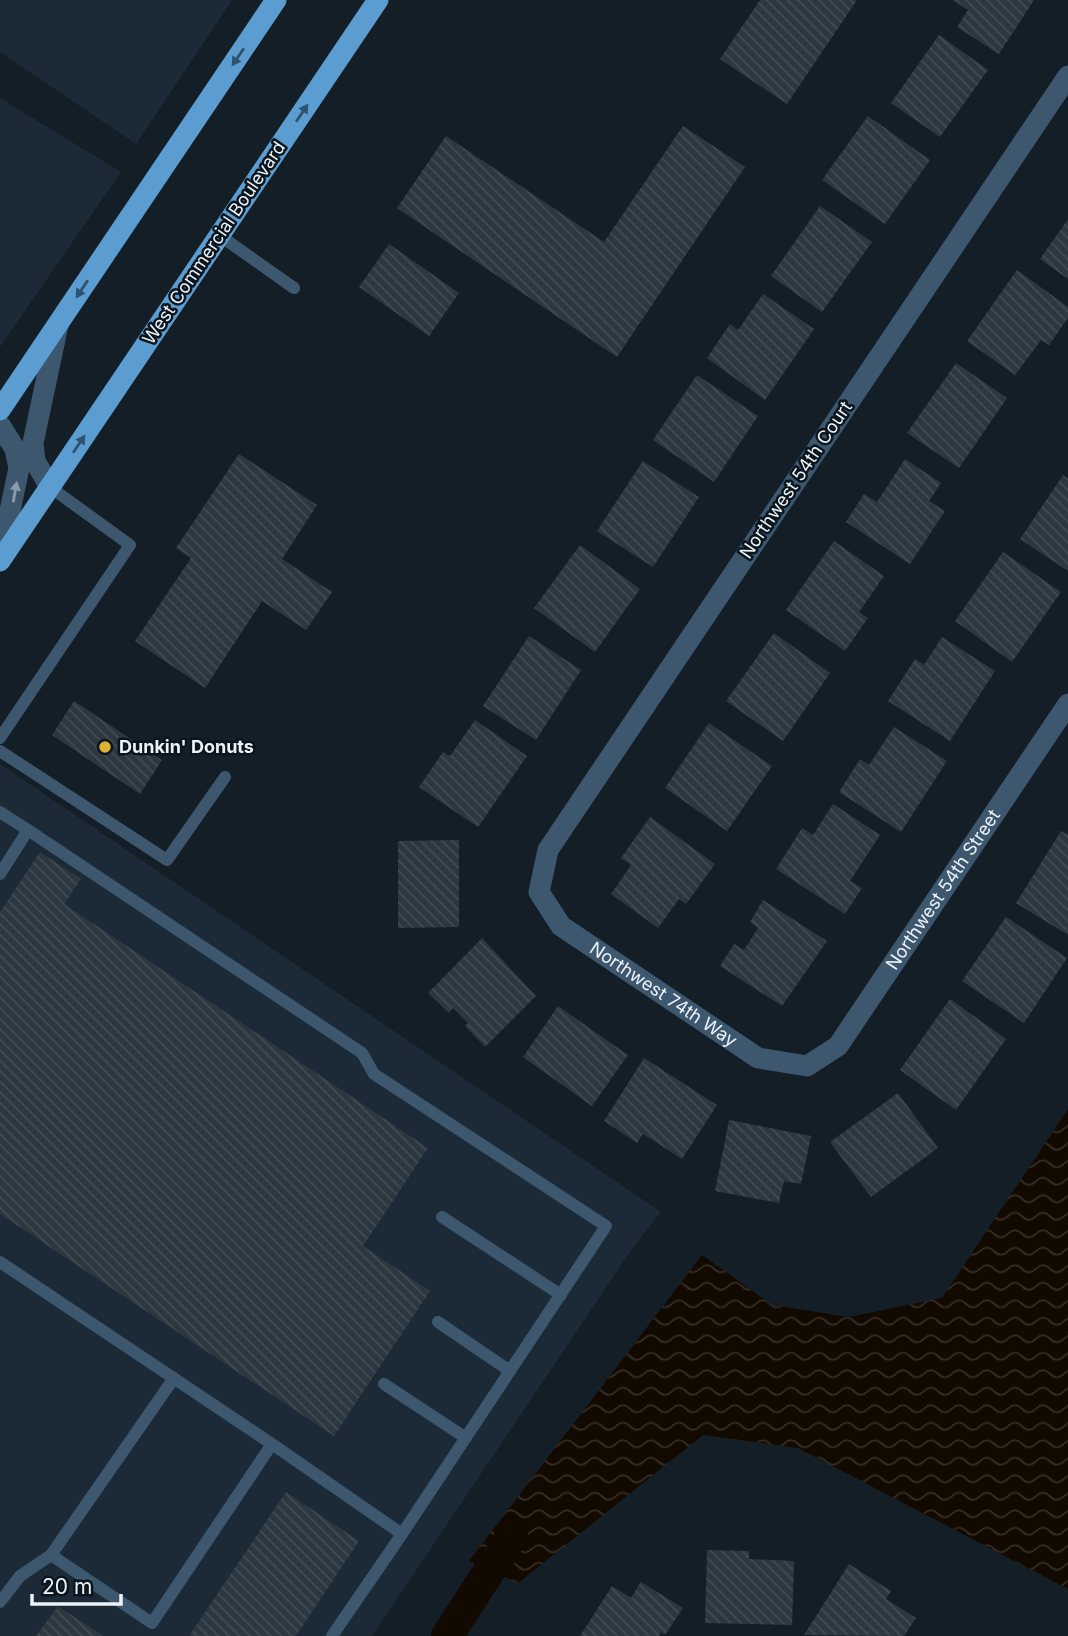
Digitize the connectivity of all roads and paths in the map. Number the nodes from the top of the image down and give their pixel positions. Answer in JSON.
{"nodes":[{"id":1,"x":276,"y":0,"type":"edge"},
{"id":2,"x":378,"y":0,"type":"edge"},
{"id":3,"x":1068,"y":76,"type":"edge"},
{"id":4,"x":219,"y":235,"type":"junction"},
{"id":5,"x":294,"y":288,"type":"dead end"},
{"id":6,"x":59,"y":323,"type":"junction"},
{"id":7,"x":0,"y":410,"type":"edge"},
{"id":8,"x":0,"y":425,"type":"edge"},
{"id":9,"x":50,"y":487,"type":"junction"},
{"id":10,"x":0,"y":560,"type":"edge"},
{"id":11,"x":1068,"y":704,"type":"edge"},
{"id":12,"x":0,"y":738,"type":"edge"},
{"id":13,"x":0,"y":751,"type":"edge"},
{"id":14,"x":225,"y":778,"type":"dead end"},
{"id":15,"x":0,"y":812,"type":"edge"},
{"id":16,"x":28,"y":830,"type":"junction"},
{"id":17,"x":0,"y":874,"type":"edge"},
{"id":18,"x":540,"y":892,"type":"joint"},
{"id":19,"x":807,"y":1066,"type":"joint"},
{"id":20,"x":442,"y":1217,"type":"dead end"},
{"id":21,"x":0,"y":1262,"type":"edge"},
{"id":22,"x":561,"y":1295,"type":"junction"},
{"id":23,"x":438,"y":1322,"type":"dead end"},
{"id":24,"x":510,"y":1371,"type":"junction"},
{"id":25,"x":173,"y":1378,"type":"junction"},
{"id":26,"x":384,"y":1384,"type":"dead end"},
{"id":27,"x":466,"y":1438,"type":"junction"},
{"id":28,"x":272,"y":1444,"type":"junction"},
{"id":29,"x":402,"y":1534,"type":"junction"},
{"id":30,"x":51,"y":1555,"type":"junction"},
{"id":31,"x":0,"y":1602,"type":"edge"},
{"id":32,"x":332,"y":1636,"type":"edge"}],
"edges":[{"from":1,"to":6,"type":"highway","one_way":true},
{"from":4,"to":2,"type":"highway","name":"West Commercial Boulevard","one_way":true},
{"from":3,"to":18,"type":"street","name":"Northwest 54th Court"},
{"from":4,"to":5,"type":"lane"},
{"from":9,"to":4,"type":"highway","name":"West Commercial Boulevard","one_way":true},
{"from":6,"to":7,"type":"highway"},
{"from":6,"to":9,"type":"street"},
{"from":10,"to":8,"type":"street","name":"West Commercial Boulevard","one_way":true},
{"from":9,"to":10,"type":"highway","name":"West Commercial Boulevard"},
{"from":9,"to":12,"type":"lane"},
{"from":11,"to":19,"type":"street","name":"Northwest 54th Street"},
{"from":13,"to":14,"type":"lane"},
{"from":15,"to":16,"type":"lane"},
{"from":16,"to":17,"type":"lane"},
{"from":16,"to":22,"type":"lane"},
{"from":18,"to":19,"type":"street","name":"Northwest 74th Way"},
{"from":20,"to":22,"type":"lane"},
{"from":21,"to":25,"type":"lane"},
{"from":22,"to":24,"type":"lane"},
{"from":23,"to":24,"type":"lane"},
{"from":24,"to":27,"type":"lane"},
{"from":25,"to":28,"type":"lane"},
{"from":25,"to":30,"type":"lane"},
{"from":26,"to":27,"type":"lane"},
{"from":27,"to":29,"type":"lane"},
{"from":28,"to":29,"type":"lane"},
{"from":28,"to":30,"type":"lane"},
{"from":29,"to":32,"type":"lane"},
{"from":30,"to":31,"type":"lane"}]}
